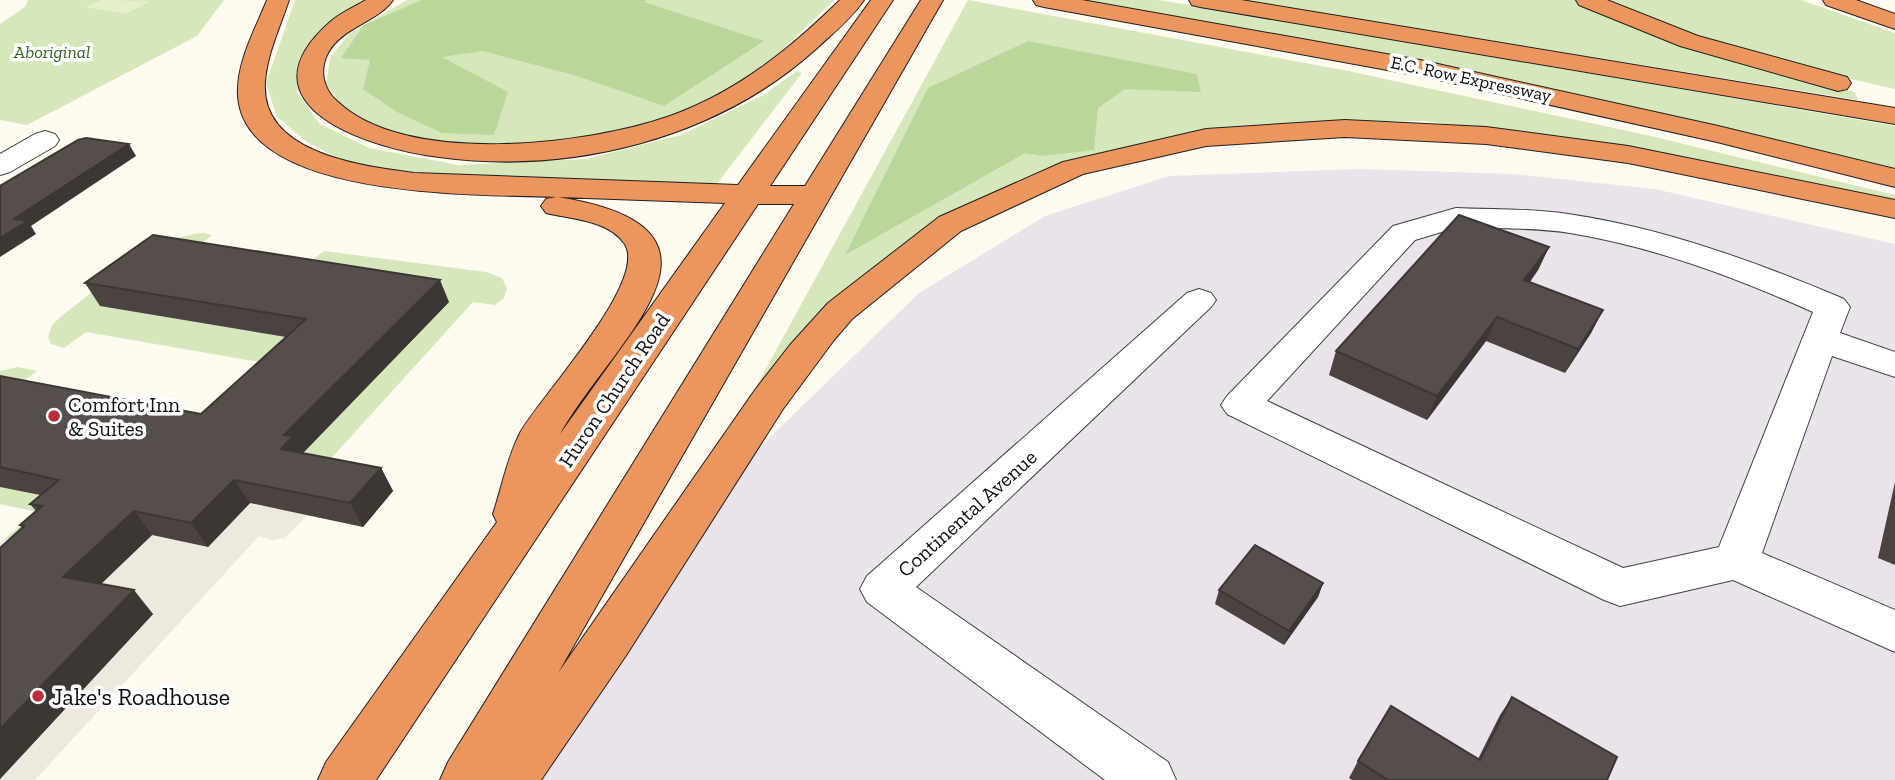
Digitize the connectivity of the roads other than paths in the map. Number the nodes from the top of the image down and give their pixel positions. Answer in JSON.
{"nodes":[{"id":1,"x":278,"y":0,"type":"edge"},
{"id":2,"x":382,"y":0,"type":"edge"},
{"id":3,"x":853,"y":0,"type":"edge"},
{"id":4,"x":882,"y":0,"type":"edge"},
{"id":5,"x":1044,"y":0,"type":"edge"},
{"id":6,"x":1198,"y":0,"type":"edge"},
{"id":7,"x":1587,"y":0,"type":"edge"},
{"id":8,"x":1835,"y":0,"type":"edge"},
{"id":9,"x":932,"y":2,"type":"edge"},
{"id":10,"x":1895,"y":22,"type":"edge"},
{"id":11,"x":1895,"y":96,"type":"edge"},
{"id":12,"x":1895,"y":116,"type":"edge"},
{"id":13,"x":46,"y":140,"type":"dead end"},
{"id":14,"x":0,"y":166,"type":"edge"},
{"id":15,"x":1895,"y":178,"type":"edge"},
{"id":16,"x":445,"y":184,"type":"junction"},
{"id":17,"x":748,"y":195,"type":"junction"},
{"id":18,"x":816,"y":195,"type":"junction"},
{"id":19,"x":1895,"y":209,"type":"edge"},
{"id":20,"x":1199,"y":300,"type":"dead end"},
{"id":21,"x":1821,"y":339,"type":"junction"},
{"id":22,"x":1895,"y":365,"type":"edge"},
{"id":23,"x":504,"y":550,"type":"junction"},
{"id":24,"x":1736,"y":561,"type":"junction"},
{"id":25,"x":1895,"y":632,"type":"edge"},
{"id":26,"x":345,"y":780,"type":"edge"},
{"id":27,"x":467,"y":780,"type":"edge"},
{"id":28,"x":509,"y":780,"type":"edge"},
{"id":29,"x":1149,"y":780,"type":"edge"}],
"edges":[{"from":1,"to":16,"type":"highway"},
{"from":2,"to":3,"type":"highway"},
{"from":4,"to":17,"type":"highway","name":"Huron Church Road"},
{"from":5,"to":15,"type":"highway","name":"E.C. Row Expressway"},
{"from":6,"to":12,"type":"highway","name":"E.C. Row Expressway"},
{"from":7,"to":11,"type":"highway"},
{"from":8,"to":10,"type":"highway"},
{"from":9,"to":18,"type":"highway"},
{"from":13,"to":14,"type":"street"},
{"from":16,"to":17,"type":"highway"},
{"from":16,"to":23,"type":"highway"},
{"from":17,"to":18,"type":"highway"},
{"from":17,"to":23,"type":"highway","name":"Huron Church Road"},
{"from":18,"to":27,"type":"highway"},
{"from":19,"to":28,"type":"highway"},
{"from":20,"to":29,"type":"street","name":"Continental Avenue"},
{"from":21,"to":22,"type":"street"},
{"from":21,"to":24,"type":"street"},
{"from":21,"to":24,"type":"street"},
{"from":23,"to":26,"type":"highway","name":"Huron Church Road"},
{"from":24,"to":25,"type":"street"}]}
